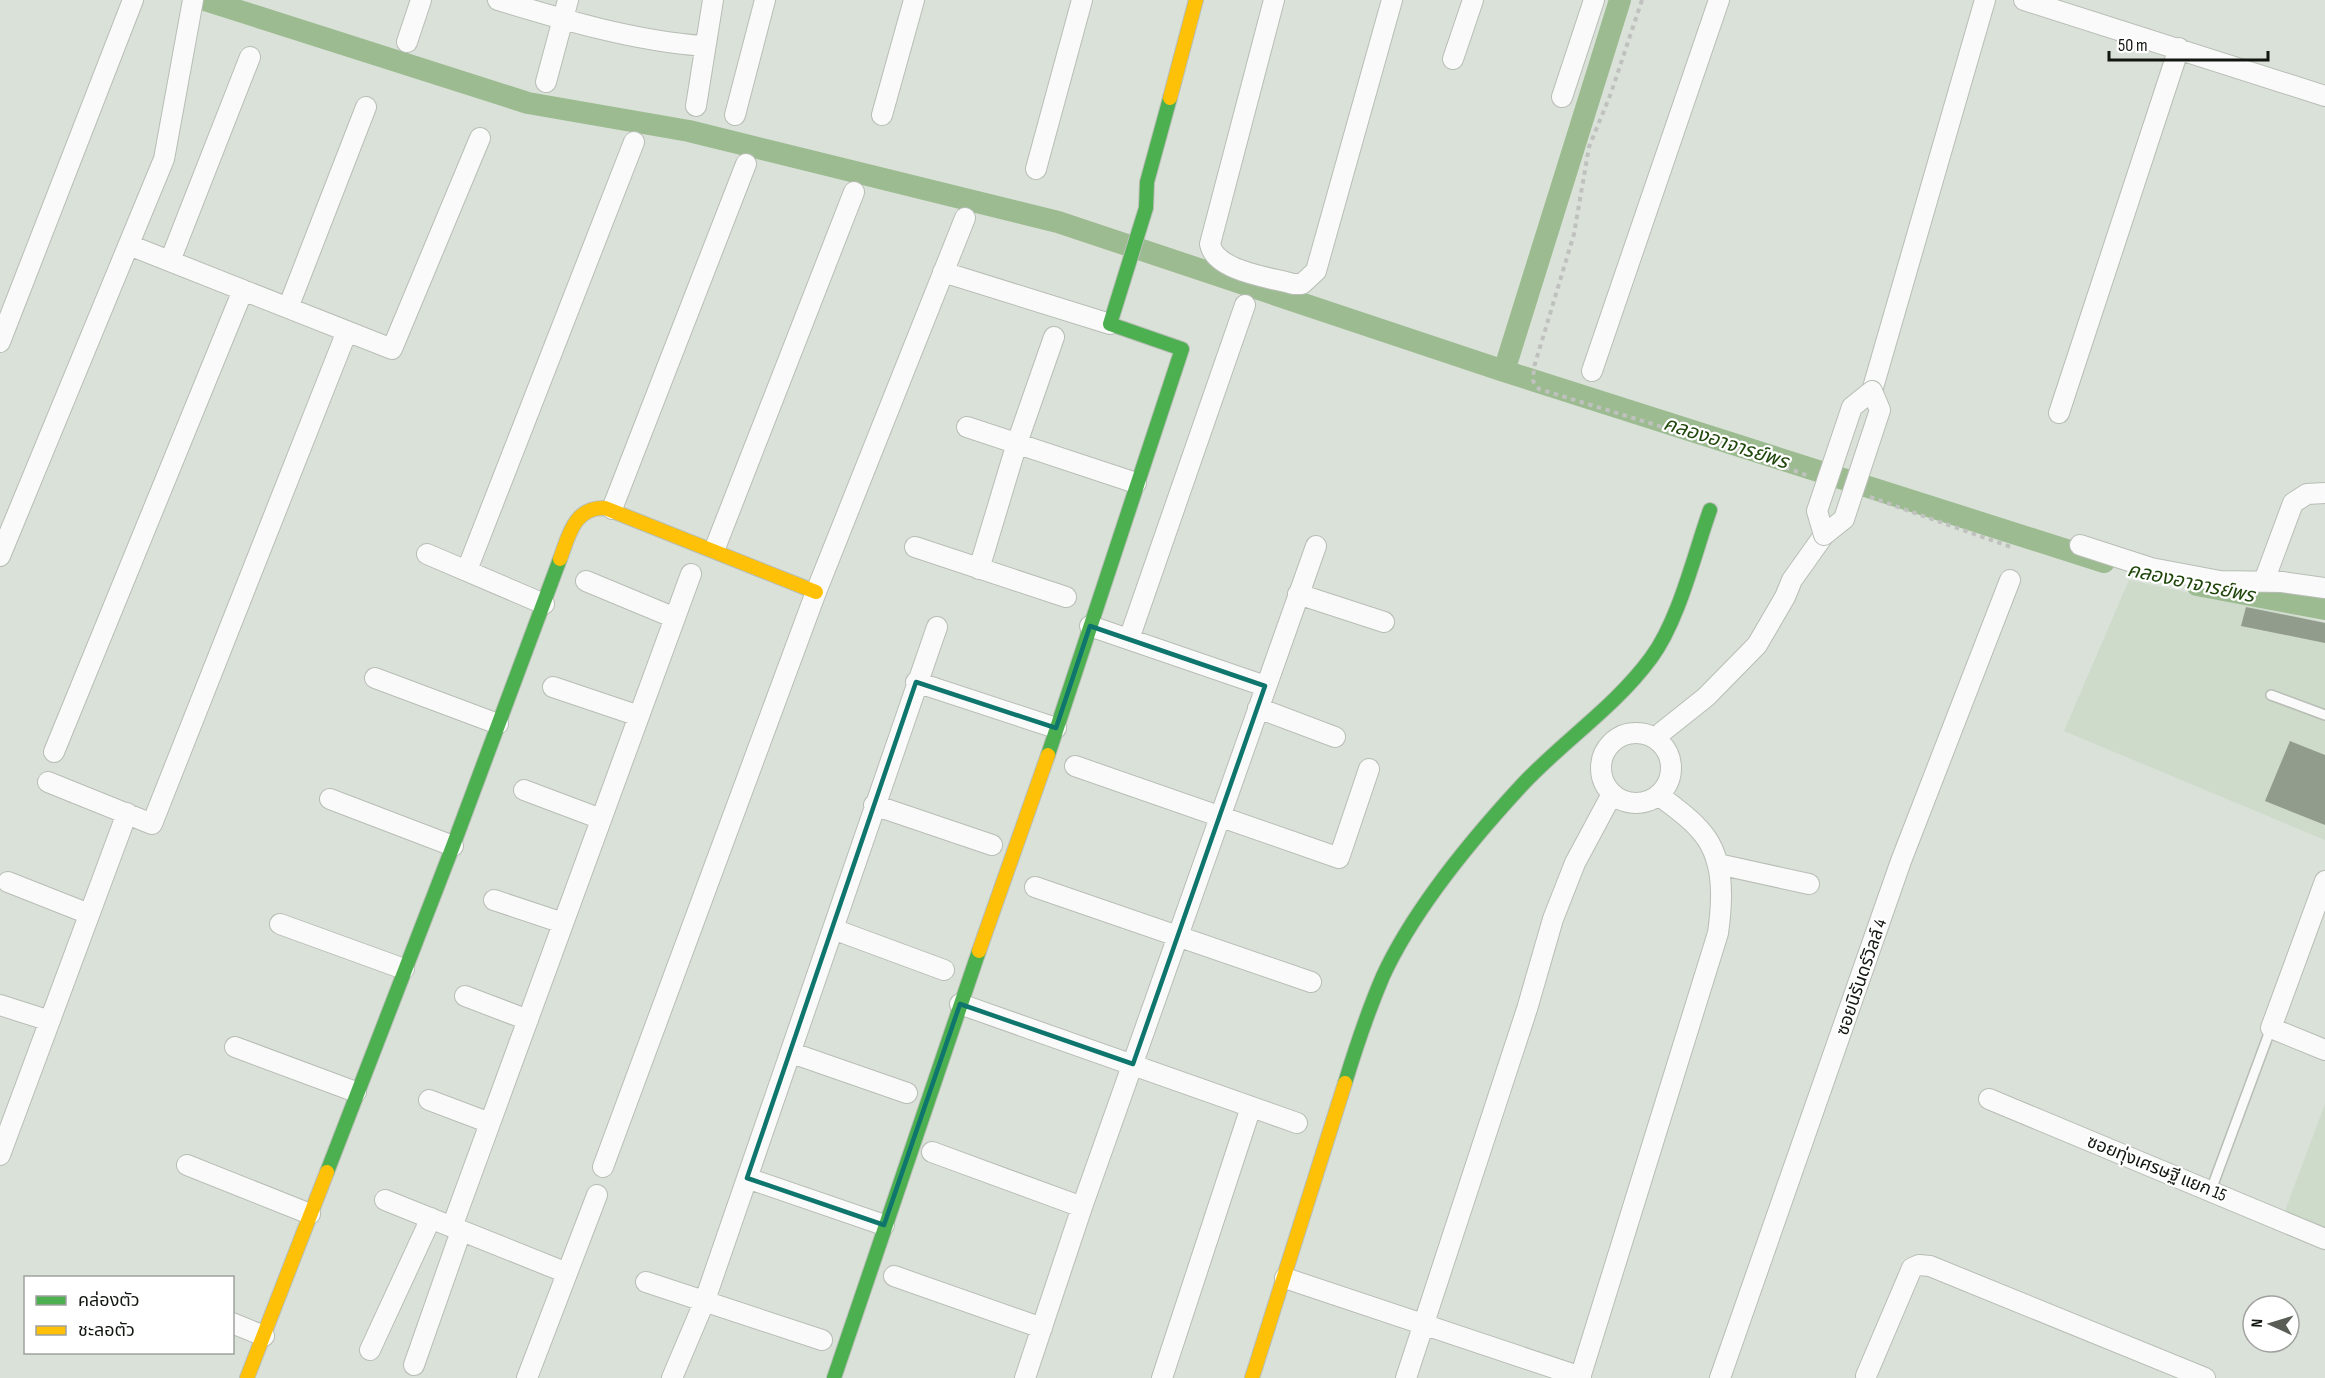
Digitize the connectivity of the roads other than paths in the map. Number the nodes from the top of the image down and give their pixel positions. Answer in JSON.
{"nodes":[{"id":1,"x":193,"y":0,"type":"edge"},
{"id":2,"x":421,"y":0,"type":"edge"},
{"id":3,"x":498,"y":0,"type":"edge"},
{"id":4,"x":568,"y":0,"type":"edge"},
{"id":5,"x":713,"y":0,"type":"edge"},
{"id":6,"x":765,"y":0,"type":"edge"},
{"id":7,"x":914,"y":0,"type":"edge"},
{"id":8,"x":1082,"y":0,"type":"edge"},
{"id":9,"x":1196,"y":0,"type":"edge"},
{"id":10,"x":1274,"y":0,"type":"edge"},
{"id":11,"x":1392,"y":0,"type":"edge"},
{"id":12,"x":1473,"y":0,"type":"edge"},
{"id":13,"x":1594,"y":0,"type":"edge"},
{"id":14,"x":1719,"y":0,"type":"edge"},
{"id":15,"x":1985,"y":0,"type":"edge"},
{"id":16,"x":2024,"y":0,"type":"edge"},
{"id":17,"x":132,"y":2,"type":"edge"},
{"id":18,"x":563,"y":19,"type":"junction"},
{"id":19,"x":407,"y":42,"type":"dead end"},
{"id":20,"x":704,"y":46,"type":"junction"},
{"id":21,"x":2178,"y":48,"type":"junction"},
{"id":22,"x":250,"y":57,"type":"dead end"},
{"id":23,"x":1453,"y":59,"type":"dead end"},
{"id":24,"x":546,"y":82,"type":"dead end"},
{"id":25,"x":2325,"y":96,"type":"edge"},
{"id":26,"x":1562,"y":97,"type":"dead end"},
{"id":27,"x":696,"y":106,"type":"dead end"},
{"id":28,"x":366,"y":107,"type":"dead end"},
{"id":29,"x":735,"y":115,"type":"dead end"},
{"id":30,"x":882,"y":115,"type":"dead end"},
{"id":31,"x":480,"y":138,"type":"dead end"},
{"id":32,"x":634,"y":142,"type":"dead end"},
{"id":33,"x":746,"y":164,"type":"dead end"},
{"id":34,"x":1036,"y":169,"type":"dead end"},
{"id":35,"x":854,"y":192,"type":"dead end"},
{"id":36,"x":965,"y":218,"type":"dead end"},
{"id":37,"x":129,"y":245,"type":"junction"},
{"id":38,"x":170,"y":261,"type":"junction"},
{"id":39,"x":944,"y":272,"type":"junction"},
{"id":40,"x":243,"y":290,"type":"junction"},
{"id":41,"x":1245,"y":305,"type":"dead end"},
{"id":42,"x":288,"y":308,"type":"junction"},
{"id":43,"x":1110,"y":324,"type":"junction"},
{"id":44,"x":347,"y":331,"type":"junction"},
{"id":45,"x":1054,"y":337,"type":"dead end"},
{"id":46,"x":0,"y":342,"type":"edge"},
{"id":47,"x":1592,"y":371,"type":"dead end"},
{"id":48,"x":1872,"y":391,"type":"junction"},
{"id":49,"x":2058,"y":413,"type":"dead end"},
{"id":50,"x":967,"y":426,"type":"dead end"},
{"id":51,"x":1017,"y":444,"type":"junction"},
{"id":52,"x":1136,"y":483,"type":"junction"},
{"id":53,"x":2325,"y":493,"type":"edge"},
{"id":54,"x":612,"y":508,"type":"junction"},
{"id":55,"x":1710,"y":510,"type":"dead end"},
{"id":56,"x":1824,"y":535,"type":"junction"},
{"id":57,"x":2080,"y":545,"type":"dead end"},
{"id":58,"x":1316,"y":546,"type":"dead end"},
{"id":59,"x":915,"y":547,"type":"dead end"},
{"id":60,"x":715,"y":549,"type":"junction"},
{"id":61,"x":426,"y":554,"type":"dead end"},
{"id":62,"x":0,"y":556,"type":"edge"},
{"id":63,"x":979,"y":569,"type":"junction"},
{"id":64,"x":467,"y":570,"type":"junction"},
{"id":65,"x":691,"y":574,"type":"dead end"},
{"id":66,"x":2010,"y":580,"type":"dead end"},
{"id":67,"x":586,"y":581,"type":"dead end"},
{"id":68,"x":2264,"y":581,"type":"junction"},
{"id":69,"x":2325,"y":588,"type":"edge"},
{"id":70,"x":816,"y":592,"type":"junction"},
{"id":71,"x":1298,"y":594,"type":"junction"},
{"id":72,"x":1066,"y":597,"type":"dead end"},
{"id":73,"x":544,"y":604,"type":"junction"},
{"id":74,"x":675,"y":618,"type":"junction"},
{"id":75,"x":1384,"y":622,"type":"dead end"},
{"id":76,"x":1090,"y":626,"type":"junction"},
{"id":77,"x":937,"y":627,"type":"dead end"},
{"id":78,"x":1129,"y":639,"type":"junction"},
{"id":79,"x":375,"y":678,"type":"dead end"},
{"id":80,"x":916,"y":682,"type":"junction"},
{"id":81,"x":1265,"y":686,"type":"junction"},
{"id":82,"x":553,"y":687,"type":"dead end"},
{"id":83,"x":2271,"y":694,"type":"dead end"},
{"id":84,"x":1258,"y":708,"type":"junction"},
{"id":85,"x":2325,"y":715,"type":"edge"},
{"id":86,"x":639,"y":716,"type":"junction"},
{"id":87,"x":1593,"y":720,"type":"junction"},
{"id":88,"x":498,"y":724,"type":"junction"},
{"id":89,"x":1056,"y":728,"type":"junction"},
{"id":90,"x":1335,"y":736,"type":"dead end"},
{"id":91,"x":1657,"y":740,"type":"junction"},
{"id":92,"x":1609,"y":747,"type":"junction"},
{"id":93,"x":54,"y":752,"type":"dead end"},
{"id":94,"x":1075,"y":766,"type":"dead end"},
{"id":95,"x":1369,"y":769,"type":"dead end"},
{"id":96,"x":48,"y":782,"type":"dead end"},
{"id":97,"x":524,"y":790,"type":"dead end"},
{"id":98,"x":1612,"y":794,"type":"junction"},
{"id":99,"x":1659,"y":795,"type":"junction"},
{"id":100,"x":330,"y":799,"type":"dead end"},
{"id":101,"x":874,"y":805,"type":"junction"},
{"id":102,"x":127,"y":813,"type":"junction"},
{"id":103,"x":1219,"y":818,"type":"junction"},
{"id":104,"x":602,"y":819,"type":"junction"},
{"id":105,"x":992,"y":845,"type":"dead end"},
{"id":106,"x":453,"y":846,"type":"junction"},
{"id":107,"x":1718,"y":864,"type":"junction"},
{"id":108,"x":2325,"y":881,"type":"edge"},
{"id":109,"x":8,"y":882,"type":"dead end"},
{"id":110,"x":1809,"y":884,"type":"dead end"},
{"id":111,"x":1035,"y":887,"type":"dead end"},
{"id":112,"x":494,"y":900,"type":"dead end"},
{"id":113,"x":89,"y":914,"type":"junction"},
{"id":114,"x":563,"y":923,"type":"junction"},
{"id":115,"x":280,"y":924,"type":"dead end"},
{"id":116,"x":833,"y":929,"type":"junction"},
{"id":117,"x":1176,"y":937,"type":"junction"},
{"id":118,"x":404,"y":969,"type":"junction"},
{"id":119,"x":944,"y":970,"type":"dead end"},
{"id":120,"x":1311,"y":982,"type":"dead end"},
{"id":121,"x":465,"y":996,"type":"dead end"},
{"id":122,"x":960,"y":1004,"type":"junction"},
{"id":123,"x":0,"y":1005,"type":"edge"},
{"id":124,"x":528,"y":1020,"type":"junction"},
{"id":125,"x":50,"y":1021,"type":"junction"},
{"id":126,"x":2271,"y":1028,"type":"junction"},
{"id":127,"x":235,"y":1047,"type":"dead end"},
{"id":128,"x":2325,"y":1050,"type":"edge"},
{"id":129,"x":792,"y":1053,"type":"junction"},
{"id":130,"x":1133,"y":1064,"type":"junction"},
{"id":131,"x":356,"y":1092,"type":"junction"},
{"id":132,"x":906,"y":1093,"type":"dead end"},
{"id":133,"x":1989,"y":1099,"type":"dead end"},
{"id":134,"x":429,"y":1100,"type":"dead end"},
{"id":135,"x":1251,"y":1107,"type":"junction"},
{"id":136,"x":490,"y":1123,"type":"junction"},
{"id":137,"x":1297,"y":1123,"type":"dead end"},
{"id":138,"x":5,"y":1124,"type":"edge"},
{"id":139,"x":932,"y":1152,"type":"dead end"},
{"id":140,"x":0,"y":1155,"type":"edge"},
{"id":141,"x":187,"y":1165,"type":"dead end"},
{"id":142,"x":603,"y":1167,"type":"dead end"},
{"id":143,"x":747,"y":1178,"type":"junction"},
{"id":144,"x":2211,"y":1190,"type":"junction"},
{"id":145,"x":597,"y":1195,"type":"dead end"},
{"id":146,"x":385,"y":1200,"type":"dead end"},
{"id":147,"x":1082,"y":1207,"type":"junction"},
{"id":148,"x":310,"y":1214,"type":"junction"},
{"id":149,"x":431,"y":1218,"type":"junction"},
{"id":150,"x":884,"y":1225,"type":"junction"},
{"id":151,"x":457,"y":1229,"type":"junction"},
{"id":152,"x":2325,"y":1239,"type":"edge"},
{"id":153,"x":567,"y":1273,"type":"junction"},
{"id":154,"x":894,"y":1276,"type":"dead end"},
{"id":155,"x":1285,"y":1278,"type":"junction"},
{"id":156,"x":646,"y":1282,"type":"dead end"},
{"id":157,"x":705,"y":1300,"type":"junction"},
{"id":158,"x":234,"y":1324,"type":"edge"},
{"id":159,"x":1425,"y":1324,"type":"junction"},
{"id":160,"x":1042,"y":1328,"type":"junction"},
{"id":161,"x":264,"y":1336,"type":"junction"},
{"id":162,"x":822,"y":1340,"type":"dead end"},
{"id":163,"x":370,"y":1350,"type":"dead end"},
{"id":164,"x":414,"y":1365,"type":"dead end"},
{"id":165,"x":1866,"y":1376,"type":"dead end"},
{"id":166,"x":248,"y":1378,"type":"edge"},
{"id":167,"x":527,"y":1378,"type":"edge"},
{"id":168,"x":672,"y":1378,"type":"edge"},
{"id":169,"x":834,"y":1378,"type":"edge"},
{"id":170,"x":1025,"y":1378,"type":"edge"},
{"id":171,"x":1162,"y":1378,"type":"edge"},
{"id":172,"x":1252,"y":1378,"type":"edge"},
{"id":173,"x":1406,"y":1378,"type":"edge"},
{"id":174,"x":1580,"y":1378,"type":"edge"},
{"id":175,"x":1720,"y":1378,"type":"edge"},
{"id":176,"x":2205,"y":1378,"type":"edge"}],
"edges":[{"from":1,"to":37,"type":"street"},
{"from":2,"to":19,"type":"street"},
{"from":3,"to":18,"type":"street"},
{"from":4,"to":18,"type":"street"},
{"from":5,"to":20,"type":"street"},
{"from":6,"to":29,"type":"street"},
{"from":7,"to":30,"type":"street"},
{"from":8,"to":34,"type":"street"},
{"from":9,"to":43,"type":"street"},
{"from":10,"to":11,"type":"street"},
{"from":12,"to":23,"type":"street"},
{"from":13,"to":26,"type":"street"},
{"from":14,"to":47,"type":"street"},
{"from":15,"to":48,"type":"street"},
{"from":16,"to":21,"type":"street"},
{"from":17,"to":46,"type":"street"},
{"from":18,"to":20,"type":"street"},
{"from":18,"to":24,"type":"street"},
{"from":20,"to":27,"type":"street"},
{"from":21,"to":25,"type":"street"},
{"from":21,"to":49,"type":"street"},
{"from":22,"to":38,"type":"street"},
{"from":28,"to":42,"type":"street"},
{"from":31,"to":44,"type":"street"},
{"from":32,"to":64,"type":"street"},
{"from":33,"to":54,"type":"street"},
{"from":35,"to":60,"type":"street"},
{"from":36,"to":39,"type":"street"},
{"from":37,"to":38,"type":"street"},
{"from":37,"to":62,"type":"street"},
{"from":38,"to":40,"type":"street"},
{"from":39,"to":43,"type":"street"},
{"from":39,"to":70,"type":"street"},
{"from":40,"to":42,"type":"street"},
{"from":40,"to":93,"type":"street"},
{"from":41,"to":78,"type":"street"},
{"from":42,"to":44,"type":"street"},
{"from":43,"to":52,"type":"street"},
{"from":44,"to":102,"type":"street"},
{"from":45,"to":51,"type":"street"},
{"from":48,"to":56,"type":"street","bridge":true},
{"from":48,"to":56,"type":"street","bridge":true},
{"from":50,"to":51,"type":"street"},
{"from":51,"to":52,"type":"street"},
{"from":51,"to":63,"type":"street"},
{"from":52,"to":76,"type":"street"},
{"from":53,"to":68,"type":"street"},
{"from":54,"to":60,"type":"street"},
{"from":54,"to":73,"type":"street"},
{"from":55,"to":87,"type":"street"},
{"from":56,"to":91,"type":"street"},
{"from":57,"to":68,"type":"street"},
{"from":58,"to":71,"type":"street"},
{"from":59,"to":63,"type":"street"},
{"from":60,"to":70,"type":"street"},
{"from":61,"to":64,"type":"street"},
{"from":63,"to":72,"type":"street"},
{"from":64,"to":73,"type":"street"},
{"from":65,"to":74,"type":"street"},
{"from":66,"to":175,"type":"street","name":"ซอยนิรันดร์วิลล์ 4"},
{"from":67,"to":74,"type":"street"},
{"from":68,"to":69,"type":"street"},
{"from":70,"to":142,"type":"street"},
{"from":71,"to":75,"type":"street"},
{"from":71,"to":81,"type":"street"},
{"from":73,"to":88,"type":"street"},
{"from":74,"to":86,"type":"street"},
{"from":76,"to":78,"type":"street"},
{"from":76,"to":89,"type":"street"},
{"from":77,"to":80,"type":"street"},
{"from":78,"to":81,"type":"street"},
{"from":79,"to":88,"type":"street"},
{"from":80,"to":89,"type":"street"},
{"from":80,"to":101,"type":"street"},
{"from":81,"to":84,"type":"street"},
{"from":82,"to":86,"type":"street"},
{"from":83,"to":85,"type":"lane"},
{"from":84,"to":90,"type":"street"},
{"from":84,"to":103,"type":"street"},
{"from":86,"to":104,"type":"street"},
{"from":87,"to":92,"type":"street"},
{"from":87,"to":155,"type":"street"},
{"from":88,"to":106,"type":"street"},
{"from":89,"to":122,"type":"street"},
{"from":91,"to":92,"type":"street"},
{"from":91,"to":99,"type":"street"},
{"from":92,"to":98,"type":"street"},
{"from":94,"to":103,"type":"street"},
{"from":95,"to":103,"type":"street"},
{"from":96,"to":102,"type":"street"},
{"from":97,"to":104,"type":"street"},
{"from":98,"to":99,"type":"street"},
{"from":98,"to":159,"type":"street"},
{"from":99,"to":107,"type":"street"},
{"from":100,"to":106,"type":"street"},
{"from":101,"to":105,"type":"street"},
{"from":101,"to":116,"type":"street"},
{"from":102,"to":113,"type":"street"},
{"from":103,"to":117,"type":"street"},
{"from":104,"to":114,"type":"street"},
{"from":106,"to":118,"type":"street"},
{"from":107,"to":110,"type":"street"},
{"from":107,"to":174,"type":"street"},
{"from":108,"to":126,"type":"street"},
{"from":109,"to":113,"type":"street"},
{"from":111,"to":117,"type":"street"},
{"from":112,"to":114,"type":"street"},
{"from":113,"to":125,"type":"street"},
{"from":114,"to":124,"type":"street"},
{"from":115,"to":118,"type":"street"},
{"from":116,"to":119,"type":"street"},
{"from":116,"to":129,"type":"street"},
{"from":117,"to":120,"type":"street"},
{"from":117,"to":130,"type":"street"},
{"from":118,"to":131,"type":"street"},
{"from":121,"to":124,"type":"street"},
{"from":122,"to":130,"type":"street"},
{"from":122,"to":150,"type":"street"},
{"from":123,"to":125,"type":"street"},
{"from":124,"to":136,"type":"street"},
{"from":125,"to":138,"type":"street"},
{"from":126,"to":128,"type":"street"},
{"from":126,"to":144,"type":"lane"},
{"from":127,"to":131,"type":"street"},
{"from":129,"to":132,"type":"street"},
{"from":129,"to":143,"type":"street"},
{"from":130,"to":135,"type":"street"},
{"from":130,"to":147,"type":"street"},
{"from":131,"to":148,"type":"street"},
{"from":133,"to":144,"type":"street","name":"ซอยทุ่งเศรษฐี แยก 15"},
{"from":134,"to":136,"type":"street"},
{"from":135,"to":137,"type":"street"},
{"from":135,"to":171,"type":"street"},
{"from":136,"to":151,"type":"street"},
{"from":138,"to":140,"type":"street"},
{"from":139,"to":147,"type":"street"},
{"from":141,"to":148,"type":"street"},
{"from":143,"to":150,"type":"street"},
{"from":143,"to":157,"type":"street"},
{"from":144,"to":152,"type":"street","name":"ซอยทุ่งเศรษฐี แยก 15"},
{"from":145,"to":153,"type":"street"},
{"from":146,"to":149,"type":"street"},
{"from":147,"to":160,"type":"street"},
{"from":148,"to":161,"type":"street"},
{"from":149,"to":151,"type":"street"},
{"from":149,"to":163,"type":"street"},
{"from":150,"to":169,"type":"street"},
{"from":151,"to":153,"type":"street"},
{"from":151,"to":164,"type":"street"},
{"from":153,"to":167,"type":"street"},
{"from":154,"to":160,"type":"street"},
{"from":155,"to":159,"type":"street"},
{"from":155,"to":172,"type":"street"},
{"from":156,"to":157,"type":"street"},
{"from":157,"to":162,"type":"street"},
{"from":157,"to":168,"type":"street"},
{"from":158,"to":161,"type":"street"},
{"from":159,"to":173,"type":"street"},
{"from":159,"to":174,"type":"street"},
{"from":160,"to":170,"type":"street"},
{"from":161,"to":166,"type":"street"},
{"from":165,"to":176,"type":"street"}]}
